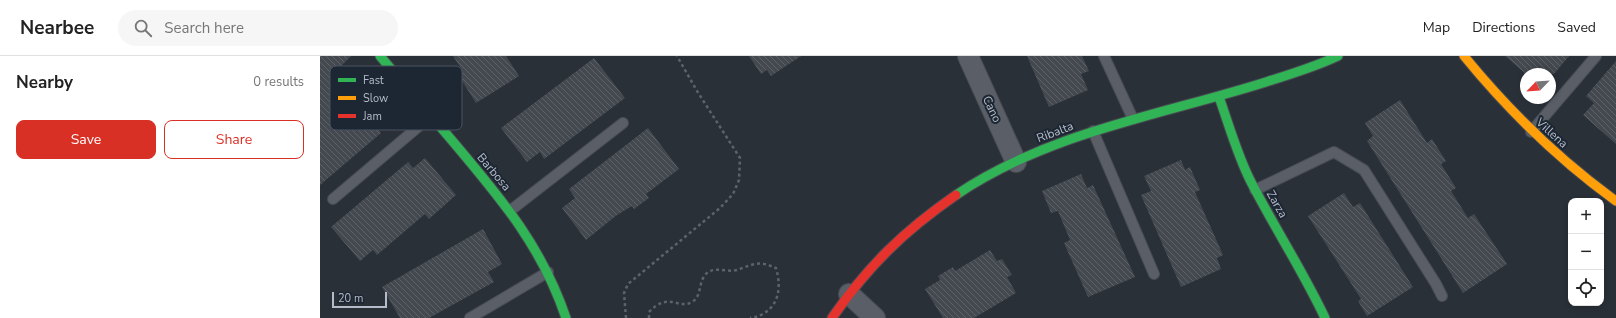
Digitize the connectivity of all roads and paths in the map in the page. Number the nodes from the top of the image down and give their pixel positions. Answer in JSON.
{"nodes":[{"id":1,"x":380,"y":56,"type":"edge"},
{"id":2,"x":677,"y":56,"type":"edge"},
{"id":3,"x":968,"y":56,"type":"edge"},
{"id":4,"x":1104,"y":56,"type":"edge"},
{"id":5,"x":1338,"y":56,"type":"edge"},
{"id":6,"x":1464,"y":56,"type":"edge"},
{"id":7,"x":1596,"y":56,"type":"edge"},
{"id":8,"x":388,"y":66,"type":"edge"},
{"id":9,"x":1219,"y":97,"type":"junction"},
{"id":10,"x":1133,"y":119,"type":"junction"},
{"id":11,"x":623,"y":123,"type":"dead end"},
{"id":12,"x":414,"y":130,"type":"edge"},
{"id":13,"x":443,"y":130,"type":"edge"},
{"id":14,"x":1093,"y":131,"type":"junction"},
{"id":15,"x":1531,"y":132,"type":"junction"},
{"id":16,"x":1016,"y":162,"type":"junction"},
{"id":17,"x":1255,"y":190,"type":"junction"},
{"id":18,"x":333,"y":199,"type":"dead end"},
{"id":19,"x":1616,"y":201,"type":"edge"},
{"id":20,"x":511,"y":210,"type":"junction"},
{"id":21,"x":548,"y":272,"type":"junction"},
{"id":22,"x":1154,"y":274,"type":"dead end"},
{"id":23,"x":849,"y":294,"type":"junction"},
{"id":24,"x":1442,"y":296,"type":"dead end"},
{"id":25,"x":470,"y":318,"type":"edge"},
{"id":26,"x":566,"y":318,"type":"edge"},
{"id":27,"x":626,"y":318,"type":"edge"},
{"id":28,"x":649,"y":318,"type":"edge"},
{"id":29,"x":750,"y":318,"type":"edge"},
{"id":30,"x":832,"y":318,"type":"edge"},
{"id":31,"x":875,"y":318,"type":"edge"},
{"id":32,"x":1324,"y":318,"type":"edge"}],
"edges":[{"from":1,"to":8,"type":"street","name":"Barbosa"},
{"from":2,"to":27,"type":"path"},
{"from":3,"to":16,"type":"street","name":"Cano"},
{"from":4,"to":10,"type":"lane"},
{"from":5,"to":9,"type":"street","name":"Ribalta"},
{"from":6,"to":15,"type":"street","name":"Villena"},
{"from":7,"to":15,"type":"lane"},
{"from":9,"to":10,"type":"street","name":"Ribalta"},
{"from":9,"to":17,"type":"street","name":"Zarza"},
{"from":10,"to":14,"type":"street","name":"Ribalta"},
{"from":11,"to":20,"type":"lane"},
{"from":12,"to":18,"type":"lane"},
{"from":13,"to":20,"type":"street","name":"Barbosa"},
{"from":14,"to":16,"type":"street","name":"Ribalta"},
{"from":14,"to":22,"type":"lane"},
{"from":15,"to":19,"type":"street","name":"Villena"},
{"from":16,"to":23,"type":"street","name":"Ribalta"},
{"from":17,"to":24,"type":"lane"},
{"from":17,"to":32,"type":"street","name":"Zarza"},
{"from":20,"to":21,"type":"street","name":"Barbosa"},
{"from":21,"to":25,"type":"lane"},
{"from":21,"to":26,"type":"street","name":"Barbosa"},
{"from":23,"to":30,"type":"street","name":"Ribalta"},
{"from":23,"to":31,"type":"street"},
{"from":28,"to":29,"type":"path"}]}
